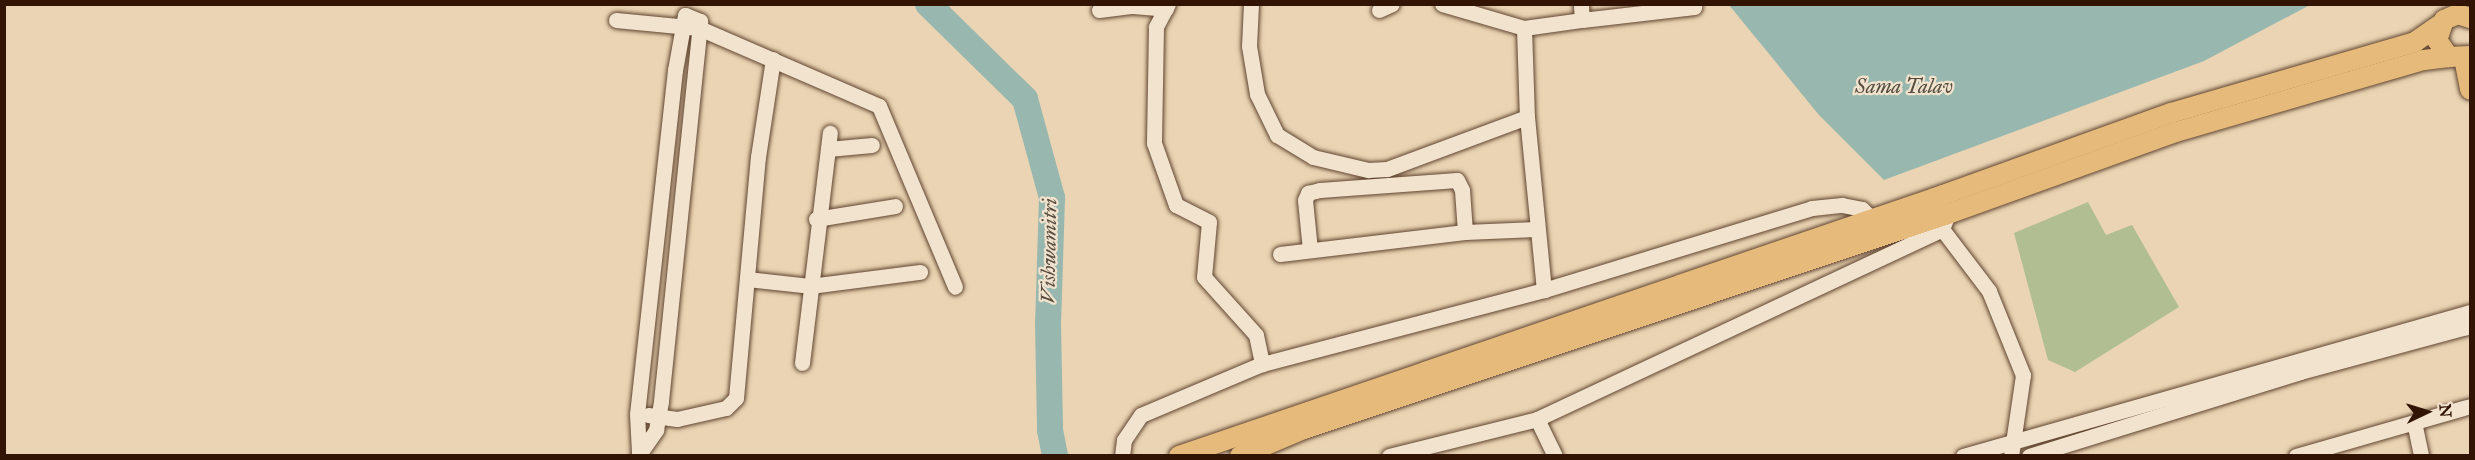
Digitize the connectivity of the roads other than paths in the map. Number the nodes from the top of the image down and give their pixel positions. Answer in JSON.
{"nodes":[{"id":1,"x":1251,"y":4,"type":"edge"},
{"id":2,"x":1442,"y":4,"type":"edge"},
{"id":3,"x":2441,"y":4,"type":"edge"},
{"id":4,"x":1167,"y":7,"type":"edge"},
{"id":5,"x":1694,"y":7,"type":"dead end"},
{"id":6,"x":1100,"y":10,"type":"dead end"},
{"id":7,"x":1582,"y":12,"type":"edge"},
{"id":8,"x":2467,"y":13,"type":"edge"},
{"id":9,"x":616,"y":20,"type":"dead end"},
{"id":10,"x":2439,"y":25,"type":"junction"},
{"id":11,"x":682,"y":26,"type":"junction"},
{"id":12,"x":699,"y":28,"type":"junction"},
{"id":13,"x":1524,"y":28,"type":"junction"},
{"id":14,"x":2461,"y":57,"type":"edge"},
{"id":15,"x":773,"y":59,"type":"junction"},
{"id":16,"x":2470,"y":89,"type":"edge"},
{"id":17,"x":2274,"y":94,"type":"junction"},
{"id":18,"x":2198,"y":115,"type":"junction"},
{"id":19,"x":1527,"y":117,"type":"junction"},
{"id":20,"x":872,"y":145,"type":"dead end"},
{"id":21,"x":664,"y":172,"type":"junction"},
{"id":22,"x":683,"y":173,"type":"junction"},
{"id":23,"x":895,"y":206,"type":"dead end"},
{"id":24,"x":816,"y":219,"type":"junction"},
{"id":25,"x":1872,"y":219,"type":"junction"},
{"id":26,"x":1945,"y":222,"type":"junction"},
{"id":27,"x":1536,"y":229,"type":"junction"},
{"id":28,"x":1466,"y":232,"type":"junction"},
{"id":29,"x":1310,"y":250,"type":"junction"},
{"id":30,"x":1280,"y":254,"type":"dead end"},
{"id":31,"x":920,"y":272,"type":"dead end"},
{"id":32,"x":747,"y":279,"type":"junction"},
{"id":33,"x":810,"y":286,"type":"junction"},
{"id":34,"x":955,"y":287,"type":"dead end"},
{"id":35,"x":1544,"y":290,"type":"junction"},
{"id":36,"x":2470,"y":312,"type":"edge"},
{"id":37,"x":2470,"y":326,"type":"edge"},
{"id":38,"x":802,"y":363,"type":"dead end"},
{"id":39,"x":1262,"y":364,"type":"junction"},
{"id":40,"x":2298,"y":366,"type":"junction"},
{"id":41,"x":2215,"y":392,"type":"junction"},
{"id":42,"x":2470,"y":406,"type":"edge"},
{"id":43,"x":637,"y":414,"type":"junction"},
{"id":44,"x":658,"y":417,"type":"junction"},
{"id":45,"x":1537,"y":419,"type":"junction"},
{"id":46,"x":2414,"y":422,"type":"junction"},
{"id":47,"x":2071,"y":425,"type":"junction"},
{"id":48,"x":2012,"y":449,"type":"edge"},
{"id":49,"x":2075,"y":450,"type":"edge"},
{"id":50,"x":639,"y":454,"type":"edge"},
{"id":51,"x":1122,"y":456,"type":"edge"},
{"id":52,"x":1179,"y":456,"type":"edge"},
{"id":53,"x":1240,"y":456,"type":"edge"},
{"id":54,"x":1389,"y":456,"type":"edge"},
{"id":55,"x":1555,"y":456,"type":"edge"},
{"id":56,"x":1963,"y":456,"type":"edge"},
{"id":57,"x":2029,"y":456,"type":"edge"},
{"id":58,"x":2296,"y":456,"type":"edge"},
{"id":59,"x":2421,"y":456,"type":"edge"}],
"edges":[{"from":1,"to":19,"type":"street"},
{"from":2,"to":13,"type":"street"},
{"from":3,"to":10,"type":"main road"},
{"from":4,"to":6,"type":"street"},
{"from":4,"to":39,"type":"street"},
{"from":5,"to":7,"type":"street"},
{"from":7,"to":13,"type":"street"},
{"from":8,"to":10,"type":"main road"},
{"from":9,"to":11,"type":"street"},
{"from":10,"to":14,"type":"main road"},
{"from":10,"to":17,"type":"main road"},
{"from":11,"to":12,"type":"street"},
{"from":11,"to":21,"type":"street"},
{"from":12,"to":15,"type":"street"},
{"from":12,"to":22,"type":"street"},
{"from":13,"to":19,"type":"street"},
{"from":14,"to":16,"type":"main road"},
{"from":14,"to":17,"type":"main road"},
{"from":15,"to":32,"type":"street"},
{"from":15,"to":34,"type":"street"},
{"from":17,"to":18,"type":"main road"},
{"from":18,"to":25,"type":"main road"},
{"from":18,"to":26,"type":"main road"},
{"from":19,"to":27,"type":"street"},
{"from":20,"to":24,"type":"street"},
{"from":21,"to":22,"type":"street"},
{"from":21,"to":43,"type":"street"},
{"from":22,"to":44,"type":"street"},
{"from":23,"to":24,"type":"street"},
{"from":24,"to":33,"type":"street"},
{"from":25,"to":35,"type":"street"},
{"from":25,"to":52,"type":"main road"},
{"from":26,"to":45,"type":"street"},
{"from":26,"to":48,"type":"street"},
{"from":26,"to":53,"type":"main road"},
{"from":27,"to":28,"type":"street"},
{"from":27,"to":35,"type":"street"},
{"from":28,"to":29,"type":"street"},
{"from":28,"to":29,"type":"street"},
{"from":29,"to":30,"type":"street"},
{"from":31,"to":33,"type":"street"},
{"from":32,"to":33,"type":"street"},
{"from":32,"to":44,"type":"street"},
{"from":33,"to":38,"type":"street"},
{"from":35,"to":39,"type":"street"},
{"from":36,"to":40,"type":"street"},
{"from":37,"to":40,"type":"street"},
{"from":39,"to":51,"type":"street"},
{"from":40,"to":41,"type":"street"},
{"from":41,"to":47,"type":"street"},
{"from":41,"to":49,"type":"street"},
{"from":42,"to":46,"type":"street"},
{"from":43,"to":44,"type":"street"},
{"from":43,"to":50,"type":"street"},
{"from":44,"to":50,"type":"street"},
{"from":45,"to":54,"type":"street"},
{"from":45,"to":55,"type":"street"},
{"from":46,"to":58,"type":"street"},
{"from":46,"to":59,"type":"street"},
{"from":47,"to":48,"type":"street"},
{"from":47,"to":49,"type":"street"},
{"from":48,"to":56,"type":"street"},
{"from":49,"to":57,"type":"street"}]}
